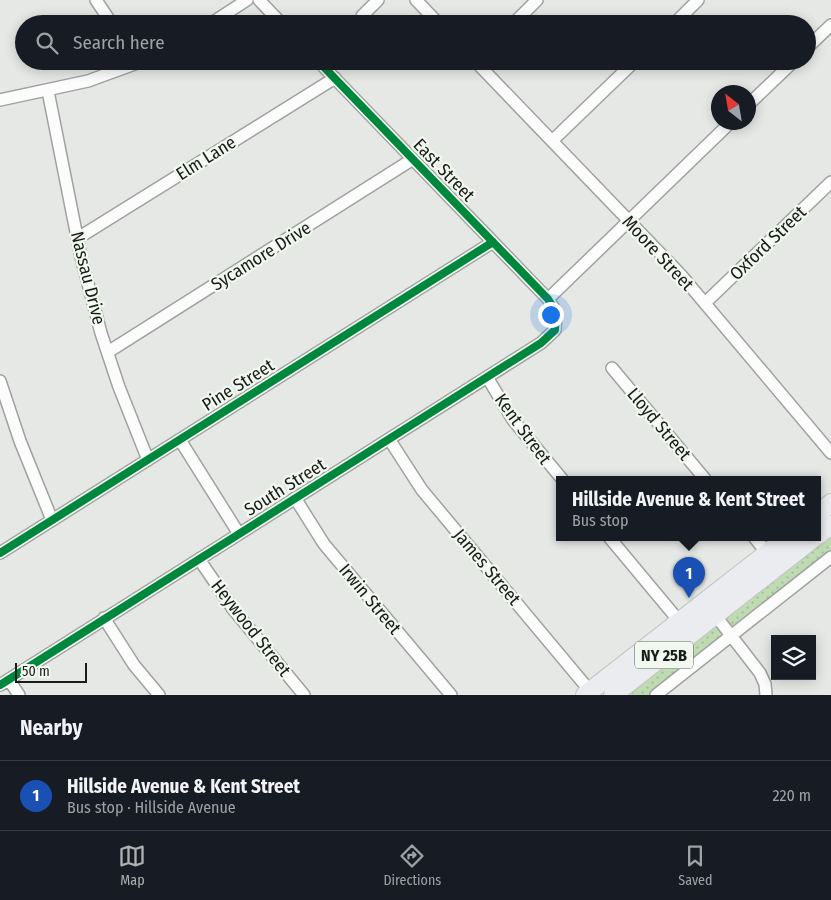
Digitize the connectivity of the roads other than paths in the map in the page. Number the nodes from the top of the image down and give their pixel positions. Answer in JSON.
{"nodes":[{"id":1,"x":96,"y":0,"type":"edge"},
{"id":2,"x":247,"y":0,"type":"edge"},
{"id":3,"x":259,"y":0,"type":"edge"},
{"id":4,"x":378,"y":0,"type":"edge"},
{"id":5,"x":416,"y":0,"type":"edge"},
{"id":6,"x":537,"y":0,"type":"edge"},
{"id":7,"x":698,"y":0,"type":"edge"},
{"id":8,"x":106,"y":15,"type":"edge"},
{"id":9,"x":224,"y":15,"type":"edge"},
{"id":10,"x":273,"y":15,"type":"edge"},
{"id":11,"x":363,"y":15,"type":"edge"},
{"id":12,"x":430,"y":15,"type":"edge"},
{"id":13,"x":522,"y":15,"type":"edge"},
{"id":14,"x":683,"y":15,"type":"edge"},
{"id":15,"x":829,"y":32,"type":"edge"},
{"id":16,"x":816,"y":41,"type":"edge"},
{"id":17,"x":118,"y":70,"type":"edge"},
{"id":18,"x":327,"y":70,"type":"edge"},
{"id":19,"x":484,"y":70,"type":"edge"},
{"id":20,"x":626,"y":70,"type":"edge"},
{"id":21,"x":785,"y":70,"type":"edge"},
{"id":22,"x":335,"y":78,"type":"junction"},
{"id":23,"x":48,"y":91,"type":"junction"},
{"id":24,"x":756,"y":97,"type":"edge"},
{"id":25,"x":0,"y":100,"type":"edge"},
{"id":26,"x":723,"y":130,"type":"edge"},
{"id":27,"x":552,"y":141,"type":"junction"},
{"id":28,"x":413,"y":159,"type":"junction"},
{"id":29,"x":831,"y":182,"type":"edge"},
{"id":30,"x":629,"y":221,"type":"junction"},
{"id":31,"x":78,"y":238,"type":"junction"},
{"id":32,"x":493,"y":242,"type":"junction"},
{"id":33,"x":548,"y":299,"type":"junction"},
{"id":34,"x":705,"y":303,"type":"junction"},
{"id":35,"x":108,"y":352,"type":"junction"},
{"id":36,"x":612,"y":368,"type":"dead end"},
{"id":37,"x":487,"y":377,"type":"junction"},
{"id":38,"x":0,"y":381,"type":"edge"},
{"id":39,"x":389,"y":439,"type":"junction"},
{"id":40,"x":180,"y":440,"type":"junction"},
{"id":41,"x":831,"y":454,"type":"edge"},
{"id":42,"x":148,"y":460,"type":"junction"},
{"id":43,"x":559,"y":476,"type":"edge"},
{"id":44,"x":702,"y":476,"type":"edge"},
{"id":45,"x":295,"y":498,"type":"junction"},
{"id":46,"x":831,"y":503,"type":"edge"},
{"id":47,"x":821,"y":511,"type":"edge"},
{"id":48,"x":52,"y":520,"type":"junction"},
{"id":49,"x":239,"y":534,"type":"junction"},
{"id":50,"x":612,"y":541,"type":"edge"},
{"id":51,"x":757,"y":541,"type":"edge"},
{"id":52,"x":783,"y":541,"type":"edge"},
{"id":53,"x":809,"y":541,"type":"edge"},
{"id":54,"x":0,"y":553,"type":"edge"},
{"id":55,"x":767,"y":553,"type":"junction"},
{"id":56,"x":831,"y":557,"type":"edge"},
{"id":57,"x":199,"y":558,"type":"junction"},
{"id":58,"x":710,"y":608,"type":"junction"},
{"id":59,"x":104,"y":618,"type":"junction"},
{"id":60,"x":679,"y":622,"type":"junction"},
{"id":61,"x":732,"y":635,"type":"junction"},
{"id":62,"x":4,"y":682,"type":"edge"},
{"id":63,"x":588,"y":693,"type":"edge"},
{"id":64,"x":19,"y":695,"type":"edge"},
{"id":65,"x":159,"y":695,"type":"edge"},
{"id":66,"x":304,"y":695,"type":"edge"},
{"id":67,"x":450,"y":695,"type":"edge"},
{"id":68,"x":613,"y":695,"type":"edge"},
{"id":69,"x":656,"y":695,"type":"edge"},
{"id":70,"x":766,"y":695,"type":"edge"}],
"edges":[{"from":1,"to":8,"type":"street"},
{"from":2,"to":9,"type":"street"},
{"from":3,"to":10,"type":"street"},
{"from":4,"to":11,"type":"street"},
{"from":5,"to":12,"type":"street"},
{"from":6,"to":13,"type":"street"},
{"from":7,"to":14,"type":"street"},
{"from":15,"to":16,"type":"street"},
{"from":17,"to":23,"type":"street"},
{"from":18,"to":22,"type":"street","name":"East Street"},
{"from":19,"to":27,"type":"street","name":"Moore Street"},
{"from":20,"to":27,"type":"street"},
{"from":21,"to":24,"type":"street"},
{"from":22,"to":28,"type":"street","name":"East Street"},
{"from":22,"to":31,"type":"street","name":"Elm Lane"},
{"from":23,"to":25,"type":"street"},
{"from":23,"to":31,"type":"street","name":"Nassau Drive"},
{"from":26,"to":30,"type":"street"},
{"from":27,"to":30,"type":"street","name":"Moore Street"},
{"from":28,"to":32,"type":"street","name":"East Street"},
{"from":28,"to":35,"type":"street","name":"Sycamore Drive"},
{"from":29,"to":34,"type":"street","name":"Oxford Street"},
{"from":30,"to":33,"type":"street"},
{"from":30,"to":34,"type":"street","name":"Moore Street"},
{"from":31,"to":35,"type":"street","name":"Nassau Drive"},
{"from":32,"to":33,"type":"street","name":"East Street"},
{"from":32,"to":40,"type":"street","name":"Pine Street"},
{"from":33,"to":37,"type":"street","name":"South Street"},
{"from":34,"to":41,"type":"street","name":"Moore Street"},
{"from":35,"to":42,"type":"street","name":"Nassau Drive"},
{"from":36,"to":44,"type":"street","name":"Lloyd Street"},
{"from":37,"to":39,"type":"street","name":"South Street"},
{"from":37,"to":43,"type":"street","name":"Kent Street"},
{"from":38,"to":48,"type":"street"},
{"from":39,"to":45,"type":"street","name":"South Street"},
{"from":39,"to":63,"type":"street","name":"James Street"},
{"from":40,"to":42,"type":"street","name":"Pine Street"},
{"from":40,"to":49,"type":"street"},
{"from":42,"to":48,"type":"street","name":"Pine Street"},
{"from":45,"to":49,"type":"street","name":"South Street"},
{"from":45,"to":67,"type":"street","name":"Irwin Street"},
{"from":46,"to":47,"type":"main road"},
{"from":48,"to":54,"type":"street","name":"Pine Street"},
{"from":49,"to":57,"type":"street","name":"South Street"},
{"from":50,"to":60,"type":"street"},
{"from":51,"to":55,"type":"street"},
{"from":52,"to":55,"type":"main road","number":"NY 25B"},
{"from":53,"to":58,"type":"main road","number":"NY 25B"},
{"from":55,"to":58,"type":"main road","number":"NY 25B"},
{"from":56,"to":61,"type":"street"},
{"from":57,"to":59,"type":"street","name":"South Street"},
{"from":57,"to":66,"type":"street","name":"Heywood Street"},
{"from":58,"to":60,"type":"main road","number":"NY 25B"},
{"from":58,"to":61,"type":"street"},
{"from":58,"to":68,"type":"main road","number":"NY 25B"},
{"from":59,"to":62,"type":"street","name":"South Street"},
{"from":59,"to":65,"type":"street"},
{"from":60,"to":63,"type":"main road","number":"NY 25B"},
{"from":61,"to":69,"type":"street"},
{"from":61,"to":70,"type":"street"},
{"from":62,"to":64,"type":"street"}]}
